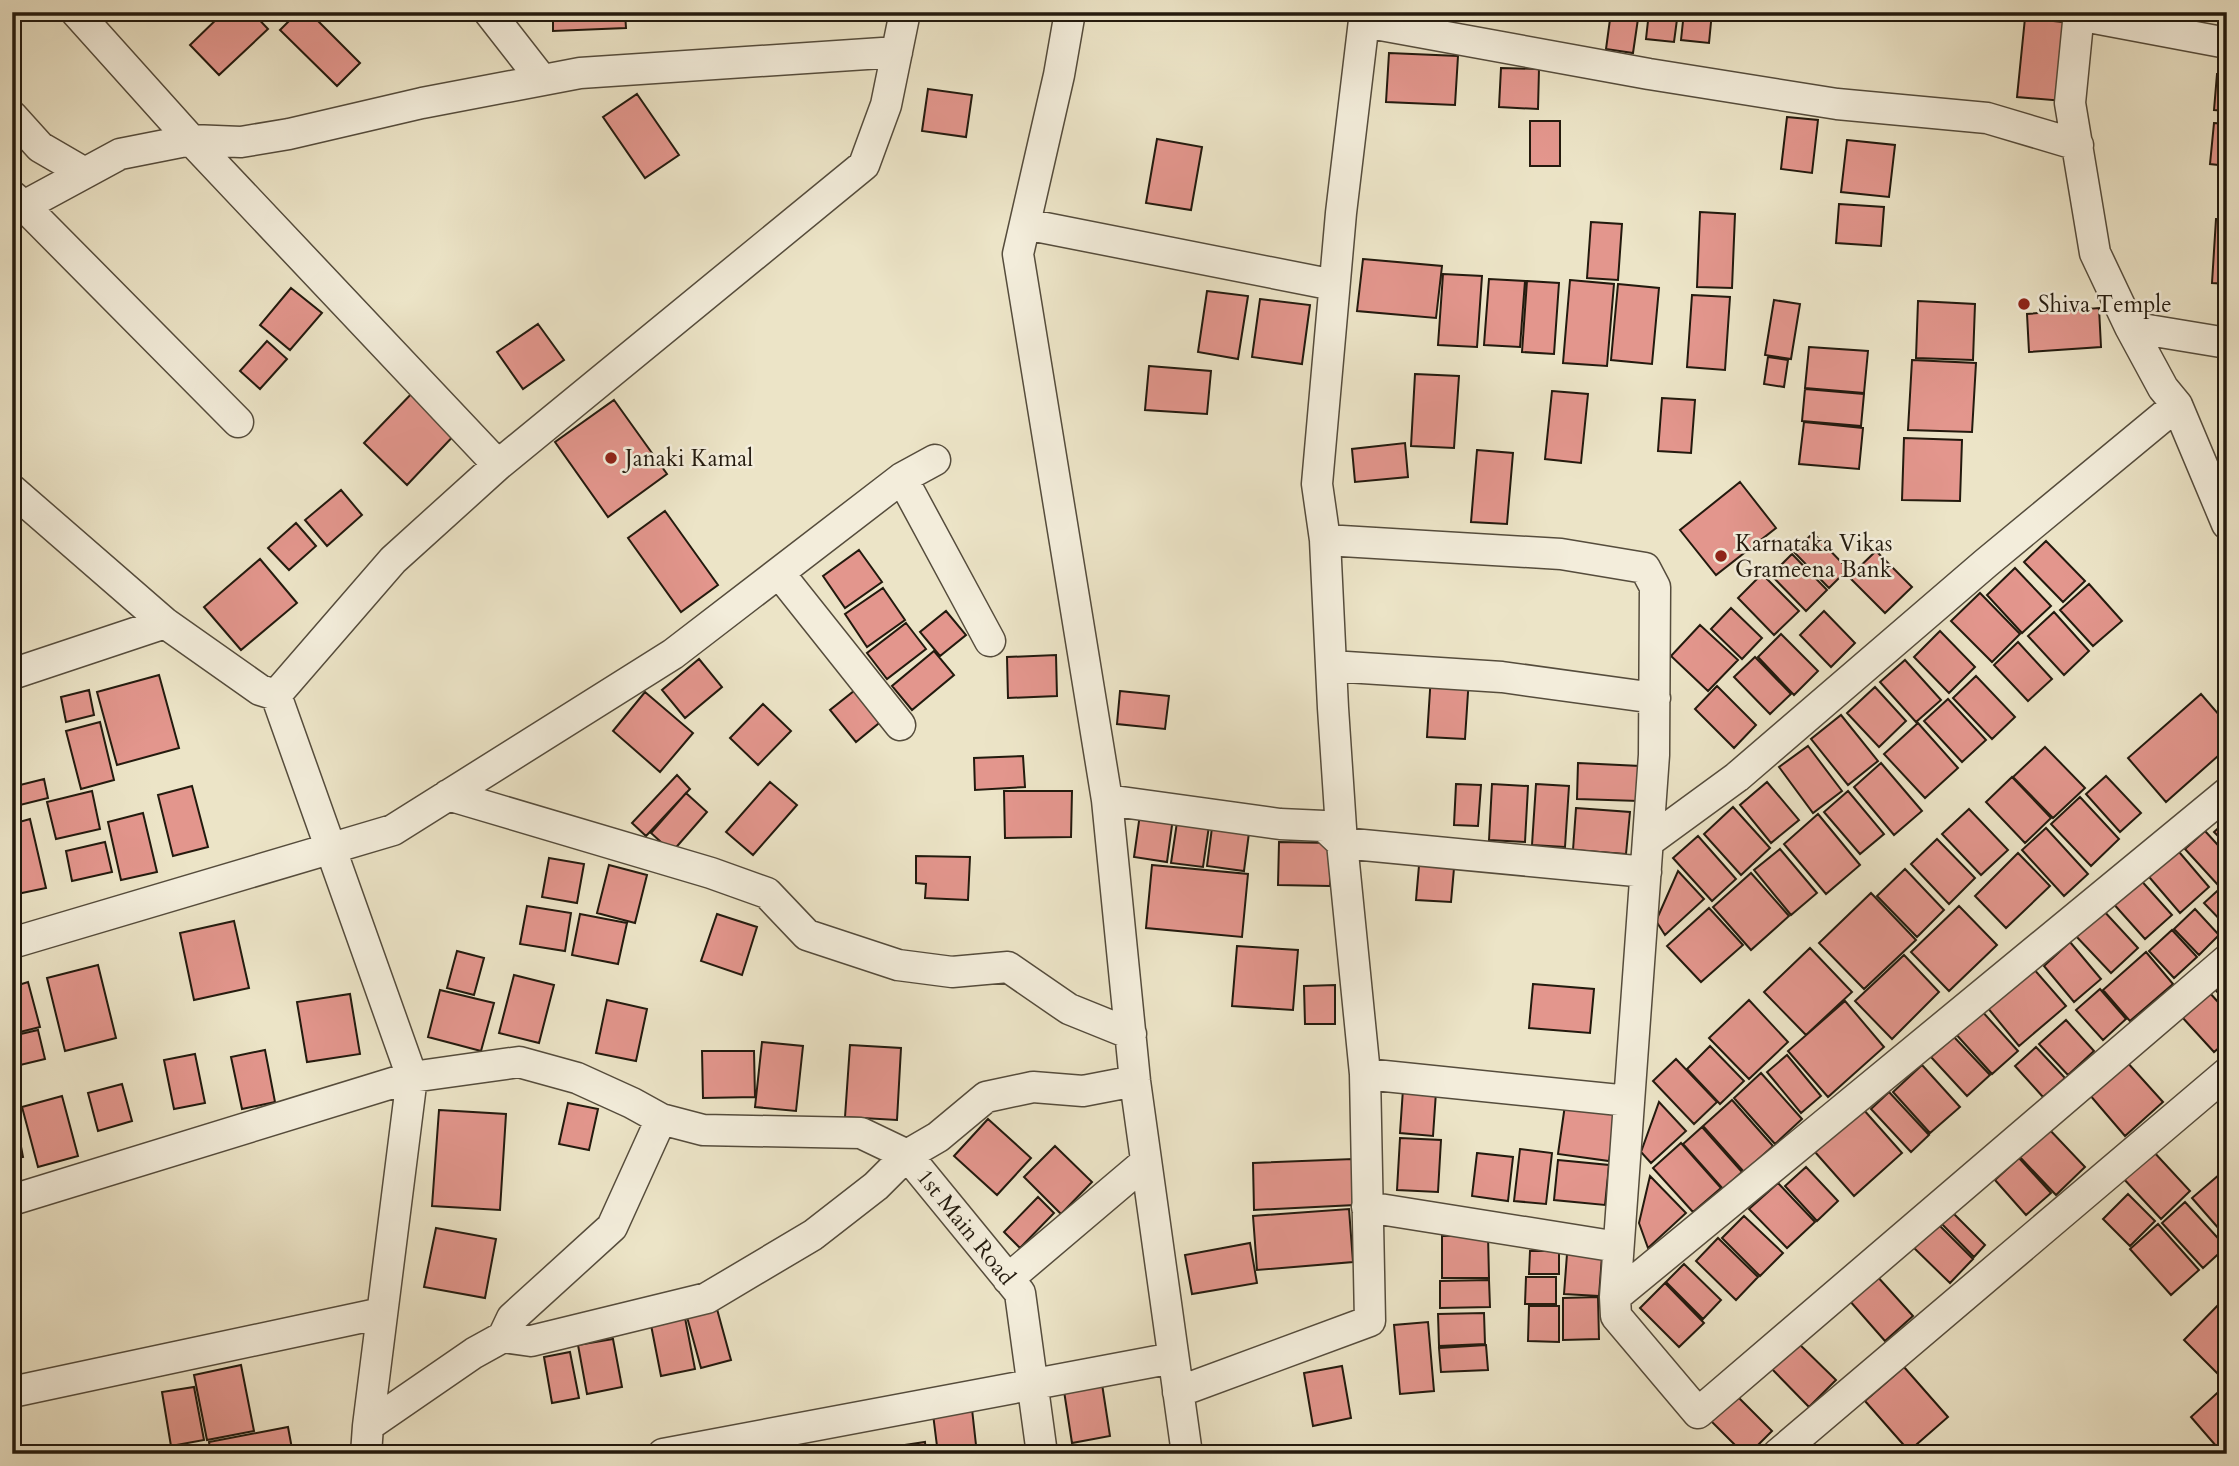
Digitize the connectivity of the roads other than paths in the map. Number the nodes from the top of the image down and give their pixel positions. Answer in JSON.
{"nodes":[{"id":1,"x":76,"y":12,"type":"edge"},
{"id":2,"x":489,"y":12,"type":"edge"},
{"id":3,"x":905,"y":12,"type":"edge"},
{"id":4,"x":1070,"y":12,"type":"edge"},
{"id":5,"x":2078,"y":14,"type":"edge"},
{"id":6,"x":1365,"y":17,"type":"edge"},
{"id":7,"x":2227,"y":43,"type":"edge"},
{"id":8,"x":897,"y":52,"type":"junction"},
{"id":9,"x":542,"y":80,"type":"junction"},
{"id":10,"x":12,"y":116,"type":"edge"},
{"id":11,"x":191,"y":140,"type":"junction"},
{"id":12,"x":2077,"y":145,"type":"junction"},
{"id":13,"x":83,"y":172,"type":"junction"},
{"id":14,"x":18,"y":201,"type":"edge"},
{"id":15,"x":1024,"y":224,"type":"junction"},
{"id":16,"x":1335,"y":285,"type":"junction"},
{"id":17,"x":2130,"y":327,"type":"junction"},
{"id":18,"x":2227,"y":344,"type":"edge"},
{"id":19,"x":2177,"y":405,"type":"junction"},
{"id":20,"x":238,"y":422,"type":"dead end"},
{"id":21,"x":935,"y":460,"type":"dead end"},
{"id":22,"x":498,"y":465,"type":"junction"},
{"id":23,"x":902,"y":478,"type":"junction"},
{"id":24,"x":12,"y":490,"type":"edge"},
{"id":25,"x":2227,"y":524,"type":"edge"},
{"id":26,"x":1325,"y":540,"type":"junction"},
{"id":27,"x":779,"y":573,"type":"junction"},
{"id":28,"x":165,"y":623,"type":"junction"},
{"id":29,"x":990,"y":641,"type":"dead end"},
{"id":30,"x":1331,"y":666,"type":"junction"},
{"id":31,"x":12,"y":674,"type":"edge"},
{"id":32,"x":276,"y":695,"type":"junction"},
{"id":33,"x":1655,"y":698,"type":"junction"},
{"id":34,"x":900,"y":725,"type":"dead end"},
{"id":35,"x":2227,"y":793,"type":"edge"},
{"id":36,"x":448,"y":795,"type":"junction"},
{"id":37,"x":1107,"y":800,"type":"junction"},
{"id":38,"x":1648,"y":842,"type":"junction"},
{"id":39,"x":1342,"y":843,"type":"junction"},
{"id":40,"x":329,"y":849,"type":"junction"},
{"id":41,"x":1646,"y":872,"type":"junction"},
{"id":42,"x":12,"y":943,"type":"edge"},
{"id":43,"x":2227,"y":960,"type":"edge"},
{"id":44,"x":1131,"y":1034,"type":"junction"},
{"id":45,"x":2227,"y":1073,"type":"edge"},
{"id":46,"x":1365,"y":1074,"type":"junction"},
{"id":47,"x":412,"y":1077,"type":"junction"},
{"id":48,"x":1135,"y":1081,"type":"junction"},
{"id":49,"x":1629,"y":1101,"type":"junction"},
{"id":50,"x":661,"y":1119,"type":"junction"},
{"id":51,"x":907,"y":1155,"type":"junction"},
{"id":52,"x":1146,"y":1162,"type":"junction"},
{"id":53,"x":12,"y":1200,"type":"edge"},
{"id":54,"x":1367,"y":1207,"type":"junction"},
{"id":55,"x":1618,"y":1247,"type":"junction"},
{"id":56,"x":1008,"y":1279,"type":"junction"},
{"id":57,"x":1615,"y":1297,"type":"junction"},
{"id":58,"x":382,"y":1313,"type":"junction"},
{"id":59,"x":503,"y":1336,"type":"junction"},
{"id":60,"x":1173,"y":1358,"type":"junction"},
{"id":61,"x":1032,"y":1384,"type":"junction"},
{"id":62,"x":12,"y":1392,"type":"edge"},
{"id":63,"x":1178,"y":1392,"type":"junction"},
{"id":64,"x":367,"y":1440,"type":"edge"},
{"id":65,"x":663,"y":1454,"type":"edge"},
{"id":66,"x":1042,"y":1454,"type":"edge"},
{"id":67,"x":1187,"y":1454,"type":"edge"},
{"id":68,"x":1778,"y":1454,"type":"edge"}],
"edges":[{"from":1,"to":11,"type":"street"},
{"from":2,"to":9,"type":"street"},
{"from":3,"to":8,"type":"street"},
{"from":4,"to":15,"type":"street"},
{"from":5,"to":7,"type":"street"},
{"from":5,"to":12,"type":"street"},
{"from":6,"to":12,"type":"street"},
{"from":6,"to":16,"type":"street"},
{"from":8,"to":9,"type":"street"},
{"from":8,"to":22,"type":"street"},
{"from":9,"to":11,"type":"street"},
{"from":10,"to":13,"type":"street"},
{"from":11,"to":13,"type":"street"},
{"from":11,"to":22,"type":"street"},
{"from":12,"to":17,"type":"street"},
{"from":13,"to":14,"type":"street"},
{"from":14,"to":20,"type":"street"},
{"from":15,"to":16,"type":"street"},
{"from":15,"to":37,"type":"street"},
{"from":16,"to":26,"type":"street"},
{"from":17,"to":18,"type":"street"},
{"from":17,"to":19,"type":"street"},
{"from":19,"to":25,"type":"street"},
{"from":19,"to":38,"type":"street"},
{"from":21,"to":23,"type":"street"},
{"from":22,"to":32,"type":"street"},
{"from":23,"to":27,"type":"street"},
{"from":23,"to":29,"type":"street"},
{"from":24,"to":28,"type":"street"},
{"from":26,"to":30,"type":"street"},
{"from":26,"to":33,"type":"street"},
{"from":27,"to":34,"type":"street"},
{"from":27,"to":36,"type":"street"},
{"from":28,"to":31,"type":"street"},
{"from":28,"to":32,"type":"street"},
{"from":30,"to":33,"type":"street"},
{"from":30,"to":39,"type":"street"},
{"from":32,"to":40,"type":"street"},
{"from":33,"to":38,"type":"street"},
{"from":35,"to":57,"type":"street"},
{"from":36,"to":40,"type":"street"},
{"from":36,"to":44,"type":"street"},
{"from":37,"to":39,"type":"street"},
{"from":37,"to":44,"type":"street"},
{"from":38,"to":41,"type":"street"},
{"from":39,"to":41,"type":"street"},
{"from":39,"to":46,"type":"street"},
{"from":40,"to":42,"type":"street"},
{"from":40,"to":47,"type":"street"},
{"from":41,"to":49,"type":"street"},
{"from":43,"to":57,"type":"street"},
{"from":44,"to":48,"type":"street"},
{"from":45,"to":68,"type":"street"},
{"from":46,"to":49,"type":"street"},
{"from":46,"to":54,"type":"street"},
{"from":47,"to":50,"type":"street"},
{"from":47,"to":53,"type":"street"},
{"from":47,"to":58,"type":"street"},
{"from":48,"to":51,"type":"street"},
{"from":48,"to":52,"type":"street"},
{"from":49,"to":55,"type":"street"},
{"from":50,"to":51,"type":"street"},
{"from":50,"to":59,"type":"street"},
{"from":51,"to":56,"type":"street","name":"1st Main Road"},
{"from":51,"to":59,"type":"street"},
{"from":52,"to":56,"type":"street"},
{"from":52,"to":60,"type":"street"},
{"from":54,"to":55,"type":"street"},
{"from":54,"to":63,"type":"street"},
{"from":55,"to":57,"type":"street"},
{"from":56,"to":61,"type":"street","name":"1st Main Road"},
{"from":58,"to":62,"type":"street"},
{"from":58,"to":64,"type":"street"},
{"from":59,"to":64,"type":"street"},
{"from":60,"to":61,"type":"street"},
{"from":60,"to":63,"type":"street"},
{"from":61,"to":65,"type":"street"},
{"from":61,"to":66,"type":"street","name":"1st Main Road"},
{"from":63,"to":67,"type":"street"}]}
